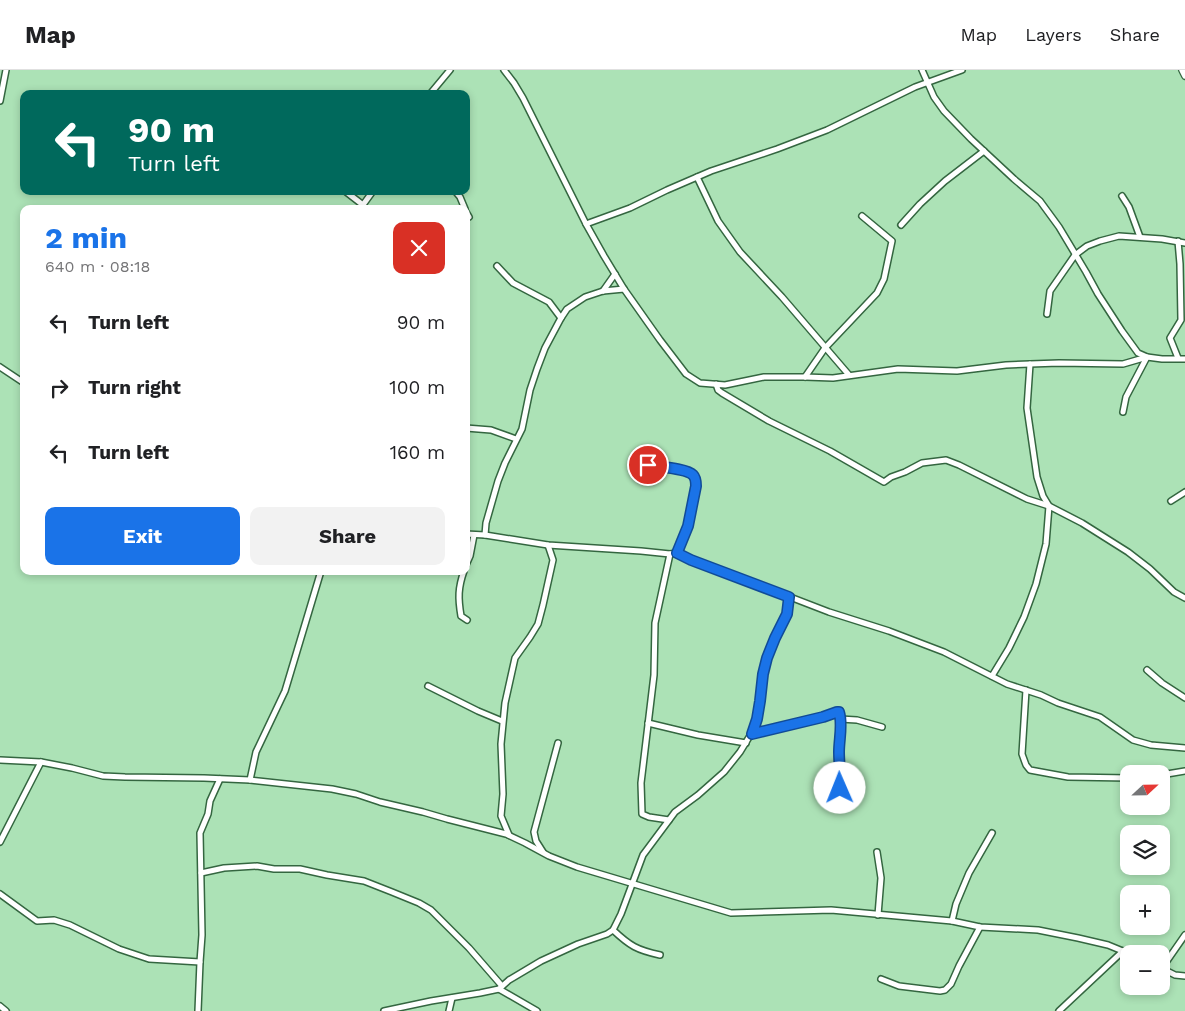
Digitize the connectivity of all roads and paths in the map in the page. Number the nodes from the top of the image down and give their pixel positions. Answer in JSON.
{"nodes":[{"id":1,"x":6,"y":70,"type":"edge"},
{"id":2,"x":450,"y":70,"type":"edge"},
{"id":3,"x":504,"y":70,"type":"edge"},
{"id":4,"x":922,"y":70,"type":"edge"},
{"id":5,"x":962,"y":70,"type":"edge"},
{"id":6,"x":1182,"y":70,"type":"edge"},
{"id":7,"x":1185,"y":76,"type":"edge"},
{"id":8,"x":2,"y":79,"type":"edge"},
{"id":9,"x":926,"y":82,"type":"junction"},
{"id":10,"x":433,"y":90,"type":"edge"},
{"id":11,"x":0,"y":101,"type":"edge"},
{"id":12,"x":984,"y":151,"type":"junction"},
{"id":13,"x":697,"y":177,"type":"junction"},
{"id":14,"x":349,"y":195,"type":"edge"},
{"id":15,"x":1122,"y":196,"type":"dead end"},
{"id":16,"x":360,"y":205,"type":"edge"},
{"id":17,"x":862,"y":216,"type":"dead end"},
{"id":18,"x":586,"y":224,"type":"junction"},
{"id":19,"x":901,"y":225,"type":"dead end"},
{"id":20,"x":1140,"y":237,"type":"junction"},
{"id":21,"x":1178,"y":241,"type":"junction"},
{"id":22,"x":1185,"y":243,"type":"edge"},
{"id":23,"x":1075,"y":255,"type":"junction"},
{"id":24,"x":497,"y":266,"type":"dead end"},
{"id":25,"x":616,"y":274,"type":"junction"},
{"id":26,"x":624,"y":288,"type":"junction"},
{"id":27,"x":603,"y":291,"type":"junction"},
{"id":28,"x":1047,"y":314,"type":"dead end"},
{"id":29,"x":561,"y":318,"type":"junction"},
{"id":30,"x":825,"y":348,"type":"junction"},
{"id":31,"x":1147,"y":357,"type":"junction"},
{"id":32,"x":1178,"y":358,"type":"junction"},
{"id":33,"x":1185,"y":359,"type":"edge"},
{"id":34,"x":1030,"y":364,"type":"junction"},
{"id":35,"x":0,"y":367,"type":"edge"},
{"id":36,"x":850,"y":375,"type":"junction"},
{"id":37,"x":805,"y":377,"type":"junction"},
{"id":38,"x":20,"y":380,"type":"edge"},
{"id":39,"x":716,"y":384,"type":"junction"},
{"id":40,"x":1123,"y":412,"type":"dead end"},
{"id":41,"x":470,"y":428,"type":"edge"},
{"id":42,"x":516,"y":439,"type":"junction"},
{"id":43,"x":648,"y":465,"type":"dead end"},
{"id":44,"x":1185,"y":492,"type":"edge"},
{"id":45,"x":1171,"y":500,"type":"dead end"},
{"id":46,"x":1049,"y":506,"type":"junction"},
{"id":47,"x":470,"y":534,"type":"edge"},
{"id":48,"x":474,"y":534,"type":"junction"},
{"id":49,"x":485,"y":535,"type":"junction"},
{"id":50,"x":548,"y":545,"type":"junction"},
{"id":51,"x":677,"y":553,"type":"junction"},
{"id":52,"x":670,"y":554,"type":"junction"},
{"id":53,"x":470,"y":556,"type":"edge"},
{"id":54,"x":320,"y":575,"type":"edge"},
{"id":55,"x":463,"y":575,"type":"edge"},
{"id":56,"x":789,"y":597,"type":"junction"},
{"id":57,"x":1185,"y":598,"type":"edge"},
{"id":58,"x":467,"y":620,"type":"dead end"},
{"id":59,"x":1147,"y":670,"type":"dead end"},
{"id":60,"x":992,"y":676,"type":"junction"},
{"id":61,"x":428,"y":686,"type":"dead end"},
{"id":62,"x":1026,"y":690,"type":"junction"},
{"id":63,"x":1185,"y":698,"type":"edge"},
{"id":64,"x":840,"y":719,"type":"junction"},
{"id":65,"x":502,"y":721,"type":"junction"},
{"id":66,"x":648,"y":723,"type":"junction"},
{"id":67,"x":882,"y":727,"type":"dead end"},
{"id":68,"x":752,"y":734,"type":"junction"},
{"id":69,"x":558,"y":743,"type":"dead end"},
{"id":70,"x":746,"y":743,"type":"junction"},
{"id":71,"x":1185,"y":748,"type":"edge"},
{"id":72,"x":0,"y":760,"type":"edge"},
{"id":73,"x":41,"y":762,"type":"junction"},
{"id":74,"x":1185,"y":771,"type":"edge"},
{"id":75,"x":1170,"y":774,"type":"edge"},
{"id":76,"x":1120,"y":778,"type":"edge"},
{"id":77,"x":220,"y":779,"type":"junction"},
{"id":78,"x":250,"y":780,"type":"junction"},
{"id":79,"x":840,"y":788,"type":"dead end"},
{"id":80,"x":668,"y":820,"type":"junction"},
{"id":81,"x":992,"y":833,"type":"dead end"},
{"id":82,"x":509,"y":835,"type":"junction"},
{"id":83,"x":0,"y":842,"type":"edge"},
{"id":84,"x":877,"y":852,"type":"dead end"},
{"id":85,"x":544,"y":854,"type":"junction"},
{"id":86,"x":201,"y":873,"type":"junction"},
{"id":87,"x":632,"y":885,"type":"junction"},
{"id":88,"x":0,"y":894,"type":"edge"},
{"id":89,"x":878,"y":915,"type":"junction"},
{"id":90,"x":952,"y":921,"type":"junction"},
{"id":91,"x":980,"y":927,"type":"junction"},
{"id":92,"x":613,"y":930,"type":"junction"},
{"id":93,"x":1185,"y":935,"type":"edge"},
{"id":94,"x":1120,"y":950,"type":"edge"},
{"id":95,"x":1120,"y":954,"type":"edge"},
{"id":96,"x":660,"y":955,"type":"dead end"},
{"id":97,"x":1170,"y":957,"type":"edge"},
{"id":98,"x":200,"y":962,"type":"junction"},
{"id":99,"x":1170,"y":971,"type":"edge"},
{"id":100,"x":1185,"y":976,"type":"edge"},
{"id":101,"x":881,"y":979,"type":"dead end"},
{"id":102,"x":501,"y":987,"type":"junction"},
{"id":103,"x":452,"y":998,"type":"junction"},
{"id":104,"x":0,"y":1006,"type":"edge"},
{"id":105,"x":6,"y":1011,"type":"edge"},
{"id":106,"x":198,"y":1011,"type":"edge"},
{"id":107,"x":384,"y":1011,"type":"edge"},
{"id":108,"x":449,"y":1011,"type":"edge"},
{"id":109,"x":537,"y":1011,"type":"edge"},
{"id":110,"x":1059,"y":1011,"type":"edge"}],
"edges":[{"from":1,"to":8,"type":"street"},
{"from":2,"to":10,"type":"street"},
{"from":3,"to":18,"type":"street"},
{"from":4,"to":9,"type":"street"},
{"from":5,"to":9,"type":"street"},
{"from":6,"to":7,"type":"street"},
{"from":8,"to":11,"type":"street"},
{"from":9,"to":12,"type":"street"},
{"from":9,"to":13,"type":"street"},
{"from":12,"to":19,"type":"street"},
{"from":12,"to":23,"type":"street"},
{"from":13,"to":18,"type":"street"},
{"from":13,"to":30,"type":"street"},
{"from":14,"to":16,"type":"street"},
{"from":15,"to":20,"type":"street"},
{"from":17,"to":30,"type":"street"},
{"from":18,"to":25,"type":"street"},
{"from":20,"to":21,"type":"street"},
{"from":20,"to":23,"type":"street"},
{"from":21,"to":22,"type":"street"},
{"from":21,"to":32,"type":"street"},
{"from":23,"to":28,"type":"street"},
{"from":23,"to":31,"type":"street"},
{"from":24,"to":29,"type":"street"},
{"from":25,"to":26,"type":"street"},
{"from":25,"to":27,"type":"street"},
{"from":26,"to":27,"type":"street"},
{"from":26,"to":39,"type":"street"},
{"from":27,"to":29,"type":"street"},
{"from":29,"to":42,"type":"street"},
{"from":30,"to":36,"type":"street"},
{"from":30,"to":37,"type":"street"},
{"from":31,"to":32,"type":"street"},
{"from":31,"to":34,"type":"street"},
{"from":31,"to":40,"type":"street"},
{"from":32,"to":33,"type":"street"},
{"from":34,"to":36,"type":"street"},
{"from":34,"to":46,"type":"street"},
{"from":35,"to":38,"type":"street"},
{"from":36,"to":37,"type":"street"},
{"from":37,"to":39,"type":"street"},
{"from":39,"to":46,"type":"street"},
{"from":41,"to":42,"type":"street"},
{"from":42,"to":49,"type":"street"},
{"from":43,"to":51,"type":"street"},
{"from":44,"to":45,"type":"street"},
{"from":46,"to":57,"type":"street"},
{"from":46,"to":60,"type":"street"},
{"from":47,"to":48,"type":"street"},
{"from":48,"to":49,"type":"street"},
{"from":48,"to":53,"type":"street"},
{"from":49,"to":50,"type":"street"},
{"from":50,"to":52,"type":"street"},
{"from":50,"to":65,"type":"street"},
{"from":51,"to":52,"type":"street"},
{"from":51,"to":56,"type":"street"},
{"from":52,"to":66,"type":"street"},
{"from":54,"to":78,"type":"street"},
{"from":55,"to":58,"type":"street"},
{"from":56,"to":60,"type":"street"},
{"from":56,"to":68,"type":"street"},
{"from":59,"to":63,"type":"street"},
{"from":60,"to":62,"type":"street"},
{"from":61,"to":65,"type":"street"},
{"from":62,"to":71,"type":"street"},
{"from":62,"to":76,"type":"street"},
{"from":64,"to":67,"type":"street"},
{"from":64,"to":68,"type":"street"},
{"from":64,"to":79,"type":"street"},
{"from":65,"to":82,"type":"street"},
{"from":66,"to":70,"type":"street"},
{"from":66,"to":80,"type":"street"},
{"from":68,"to":70,"type":"street"},
{"from":69,"to":85,"type":"street"},
{"from":70,"to":80,"type":"street"},
{"from":72,"to":73,"type":"street"},
{"from":73,"to":77,"type":"street"},
{"from":73,"to":83,"type":"street"},
{"from":74,"to":75,"type":"street"},
{"from":77,"to":78,"type":"street"},
{"from":77,"to":86,"type":"street"},
{"from":78,"to":82,"type":"street"},
{"from":80,"to":87,"type":"street"},
{"from":81,"to":90,"type":"street"},
{"from":82,"to":85,"type":"street"},
{"from":84,"to":89,"type":"street"},
{"from":85,"to":87,"type":"street"},
{"from":86,"to":98,"type":"street"},
{"from":86,"to":102,"type":"street"},
{"from":87,"to":89,"type":"street"},
{"from":87,"to":92,"type":"street"},
{"from":88,"to":98,"type":"street"},
{"from":89,"to":90,"type":"street"},
{"from":90,"to":91,"type":"street"},
{"from":91,"to":94,"type":"street"},
{"from":91,"to":101,"type":"street"},
{"from":92,"to":96,"type":"street"},
{"from":92,"to":102,"type":"street"},
{"from":93,"to":97,"type":"street"},
{"from":95,"to":110,"type":"street"},
{"from":98,"to":106,"type":"street"},
{"from":99,"to":100,"type":"street"},
{"from":102,"to":103,"type":"street"},
{"from":102,"to":109,"type":"street"},
{"from":103,"to":107,"type":"street"},
{"from":103,"to":108,"type":"street"},
{"from":104,"to":105,"type":"street"}]}
